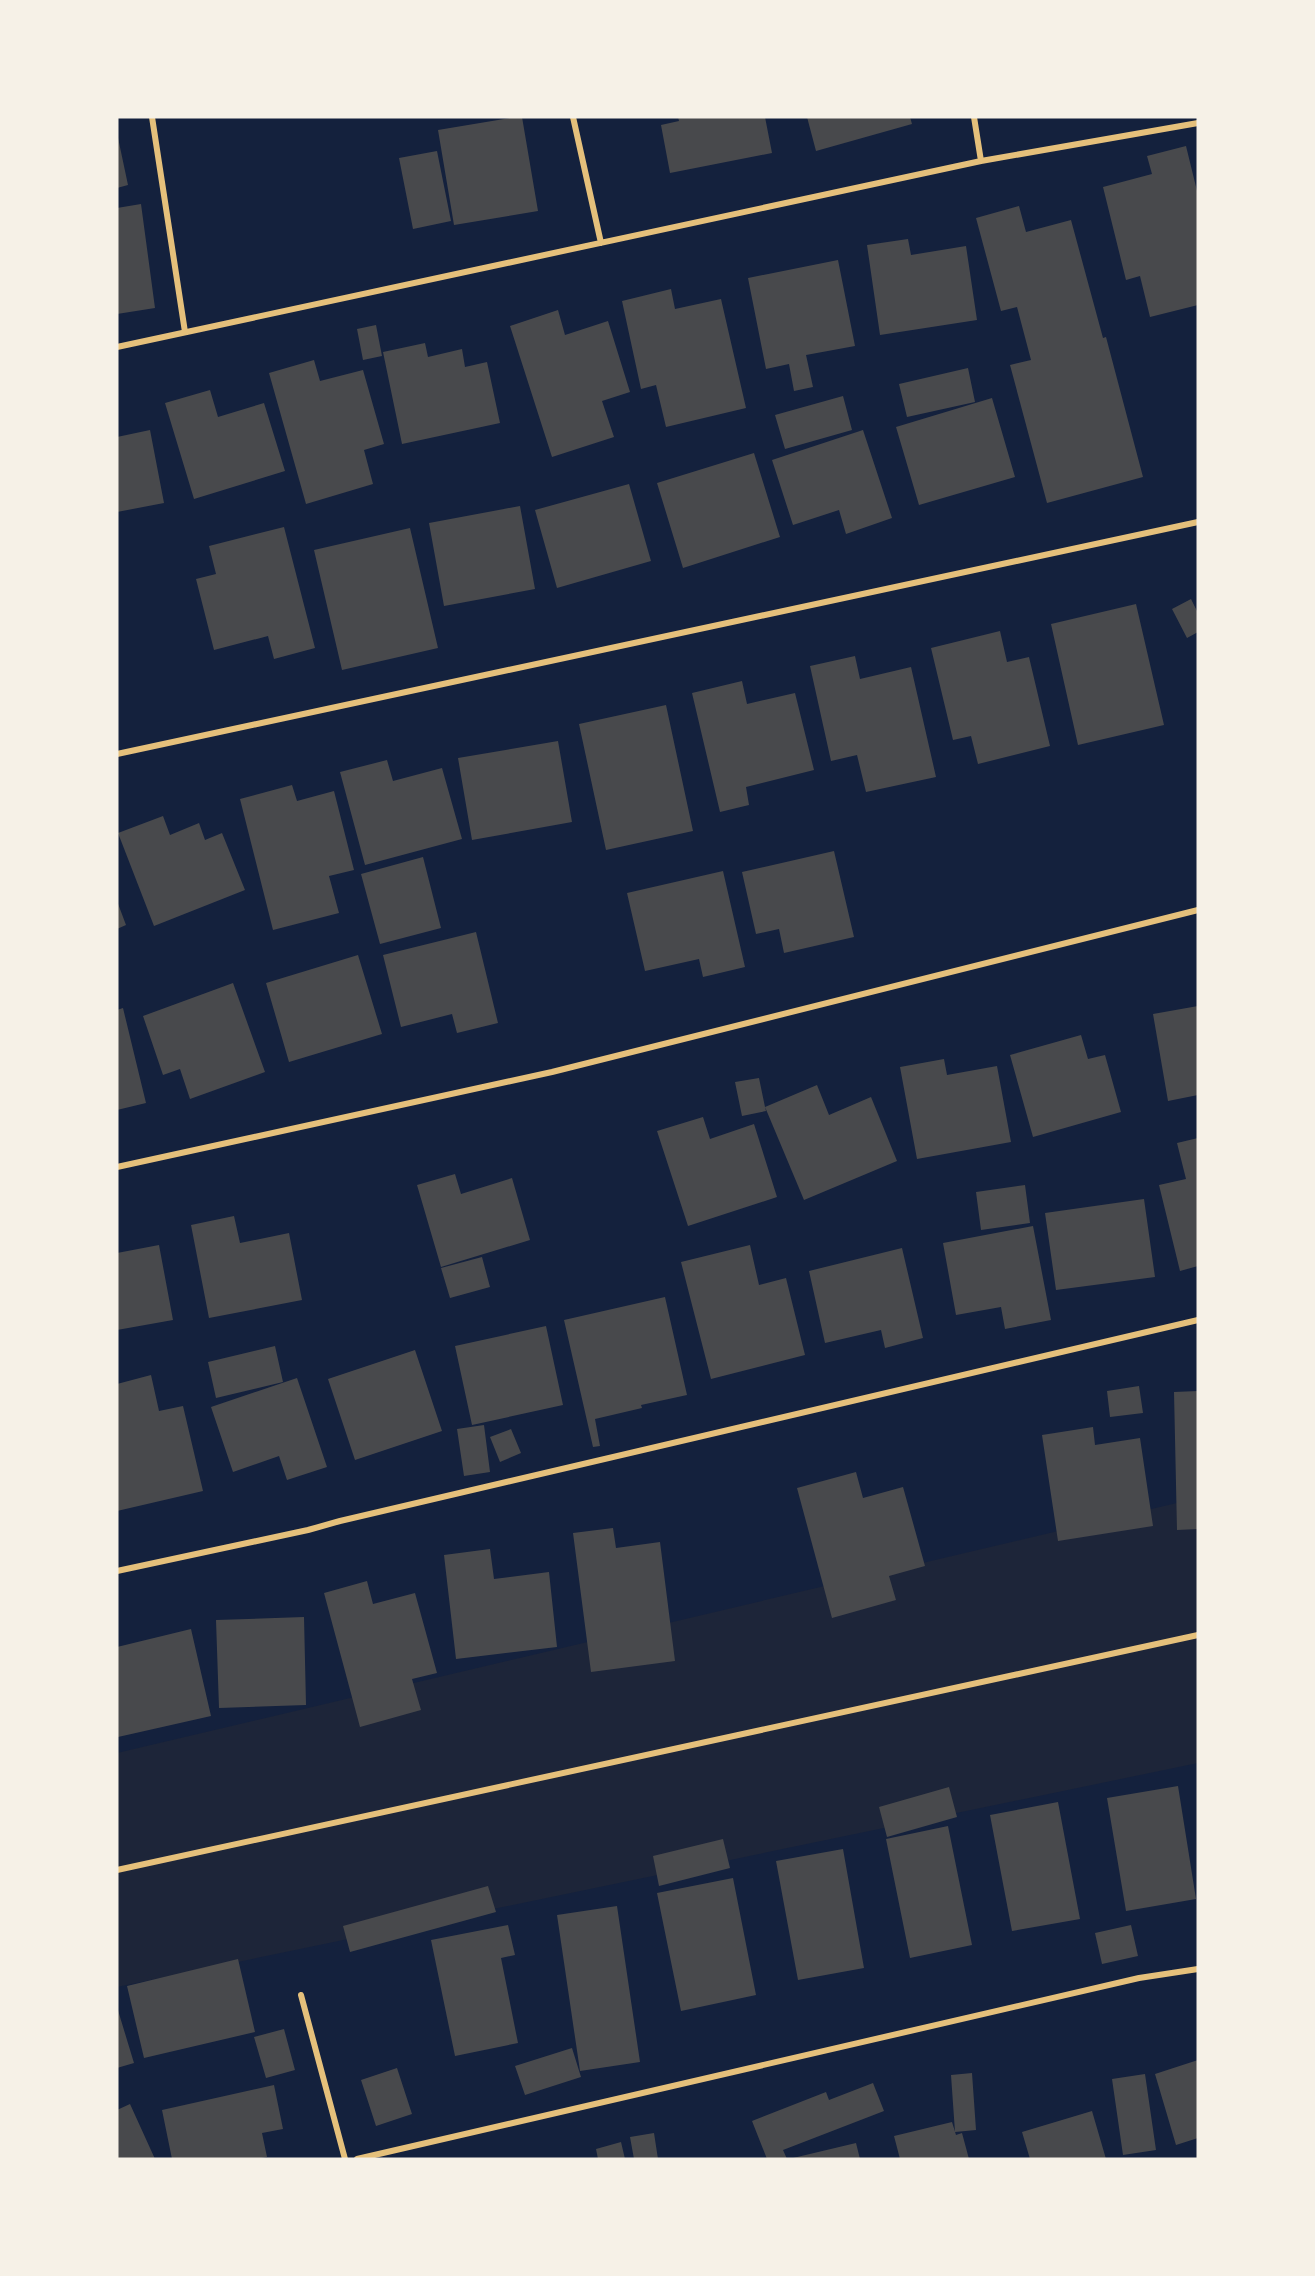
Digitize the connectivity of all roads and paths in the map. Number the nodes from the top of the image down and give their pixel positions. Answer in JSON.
{"nodes":[{"id":1,"x":152,"y":117,"type":"edge"},
{"id":2,"x":573,"y":117,"type":"edge"},
{"id":3,"x":974,"y":117,"type":"edge"},
{"id":4,"x":1198,"y":123,"type":"edge"},
{"id":5,"x":981,"y":161,"type":"junction"},
{"id":6,"x":601,"y":243,"type":"junction"},
{"id":7,"x":185,"y":332,"type":"junction"},
{"id":8,"x":117,"y":347,"type":"edge"},
{"id":9,"x":1198,"y":522,"type":"edge"},
{"id":10,"x":117,"y":754,"type":"edge"},
{"id":11,"x":1198,"y":910,"type":"edge"},
{"id":12,"x":117,"y":1167,"type":"edge"},
{"id":13,"x":1198,"y":1320,"type":"edge"},
{"id":14,"x":117,"y":1571,"type":"edge"},
{"id":15,"x":1198,"y":1635,"type":"edge"},
{"id":16,"x":117,"y":1870,"type":"edge"},
{"id":17,"x":1198,"y":1969,"type":"edge"},
{"id":18,"x":301,"y":1995,"type":"dead end"},
{"id":19,"x":345,"y":2159,"type":"edge"},
{"id":20,"x":357,"y":2159,"type":"edge"}],
"edges":[{"from":1,"to":7,"type":"street"},
{"from":2,"to":6,"type":"street"},
{"from":3,"to":5,"type":"street"},
{"from":4,"to":5,"type":"street"},
{"from":5,"to":6,"type":"street"},
{"from":6,"to":7,"type":"street"},
{"from":7,"to":8,"type":"street"},
{"from":9,"to":10,"type":"street"},
{"from":11,"to":12,"type":"street"},
{"from":13,"to":14,"type":"street"},
{"from":15,"to":16,"type":"street"},
{"from":17,"to":20,"type":"street"},
{"from":18,"to":19,"type":"street"}]}
